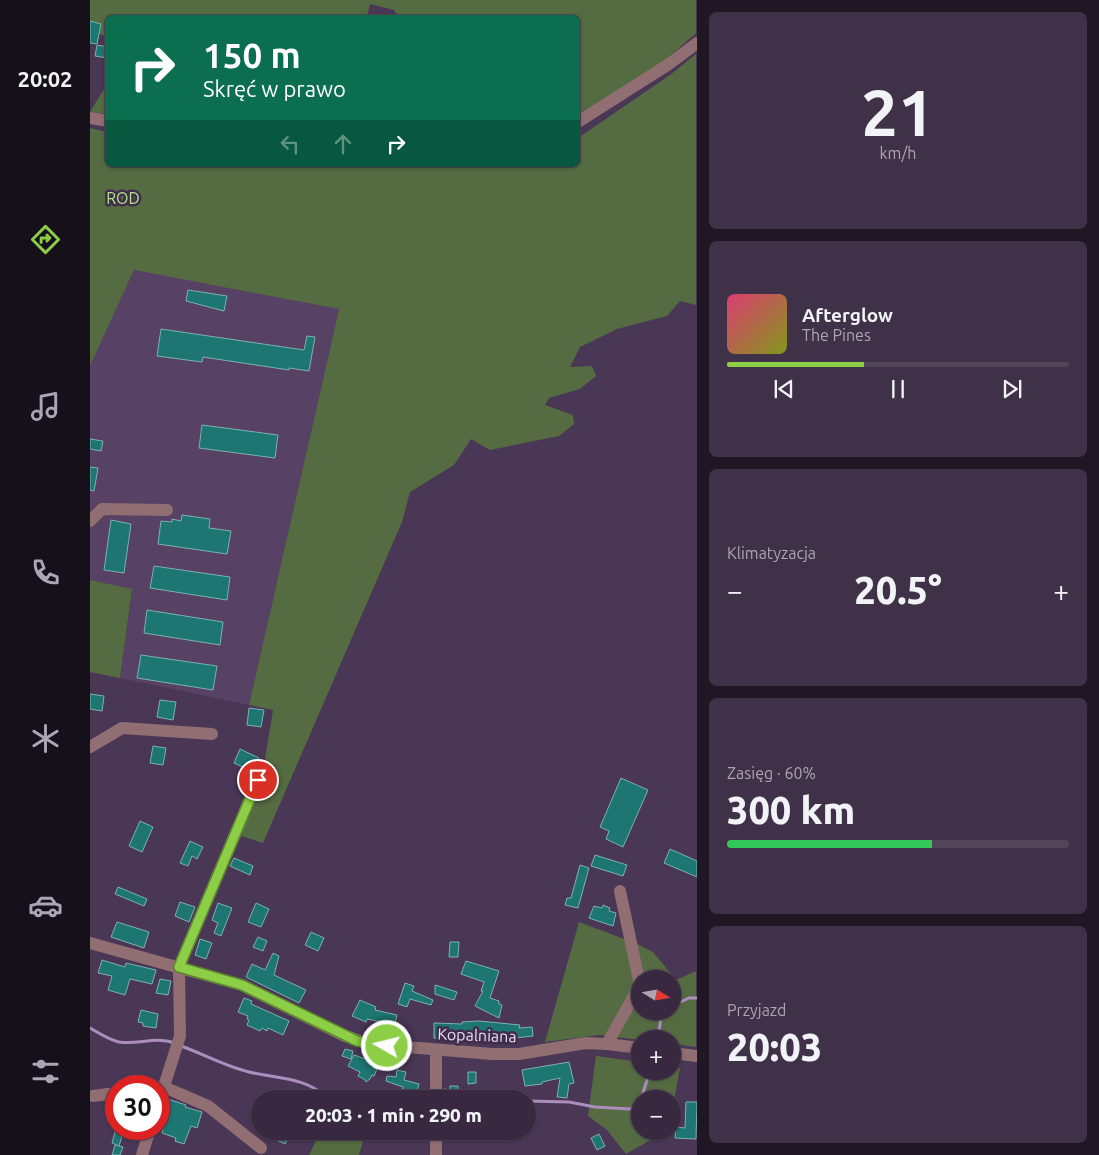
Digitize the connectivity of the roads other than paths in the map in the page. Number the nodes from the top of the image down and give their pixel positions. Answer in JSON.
{"nodes":[{"id":1,"x":696,"y":43,"type":"edge"},
{"id":2,"x":90,"y":118,"type":"edge"},
{"id":3,"x":105,"y":120,"type":"edge"},
{"id":4,"x":580,"y":121,"type":"edge"},
{"id":5,"x":167,"y":510,"type":"dead end"},
{"id":6,"x":90,"y":521,"type":"edge"},
{"id":7,"x":212,"y":734,"type":"dead end"},
{"id":8,"x":90,"y":747,"type":"edge"},
{"id":9,"x":258,"y":780,"type":"dead end"},
{"id":10,"x":620,"y":891,"type":"dead end"},
{"id":11,"x":90,"y":943,"type":"edge"},
{"id":12,"x":179,"y":967,"type":"junction"},
{"id":13,"x":607,"y":1044,"type":"junction"},
{"id":14,"x":631,"y":1047,"type":"edge"},
{"id":15,"x":436,"y":1050,"type":"junction"},
{"id":16,"x":681,"y":1054,"type":"edge"},
{"id":17,"x":696,"y":1056,"type":"edge"},
{"id":18,"x":166,"y":1075,"type":"edge"},
{"id":19,"x":436,"y":1090,"type":"edge"},
{"id":20,"x":170,"y":1091,"type":"edge"},
{"id":21,"x":105,"y":1094,"type":"edge"},
{"id":22,"x":93,"y":1096,"type":"dead end"},
{"id":23,"x":147,"y":1140,"type":"edge"},
{"id":24,"x":436,"y":1140,"type":"edge"},
{"id":25,"x":261,"y":1148,"type":"dead end"},
{"id":26,"x":142,"y":1155,"type":"edge"},
{"id":27,"x":436,"y":1155,"type":"edge"}],
"edges":[{"from":1,"to":4,"type":"street"},
{"from":2,"to":3,"type":"street"},
{"from":5,"to":6,"type":"street"},
{"from":7,"to":8,"type":"street"},
{"from":9,"to":12,"type":"street"},
{"from":10,"to":13,"type":"street"},
{"from":11,"to":12,"type":"street","name":"Kopalniana"},
{"from":12,"to":15,"type":"street","name":"Kopalniana"},
{"from":12,"to":18,"type":"street"},
{"from":13,"to":14,"type":"street","name":"Kopalniana"},
{"from":13,"to":15,"type":"street","name":"Kopalniana"},
{"from":15,"to":19,"type":"street"},
{"from":16,"to":17,"type":"street"},
{"from":20,"to":25,"type":"street"},
{"from":21,"to":22,"type":"street"},
{"from":23,"to":26,"type":"street"},
{"from":24,"to":27,"type":"street"}]}
